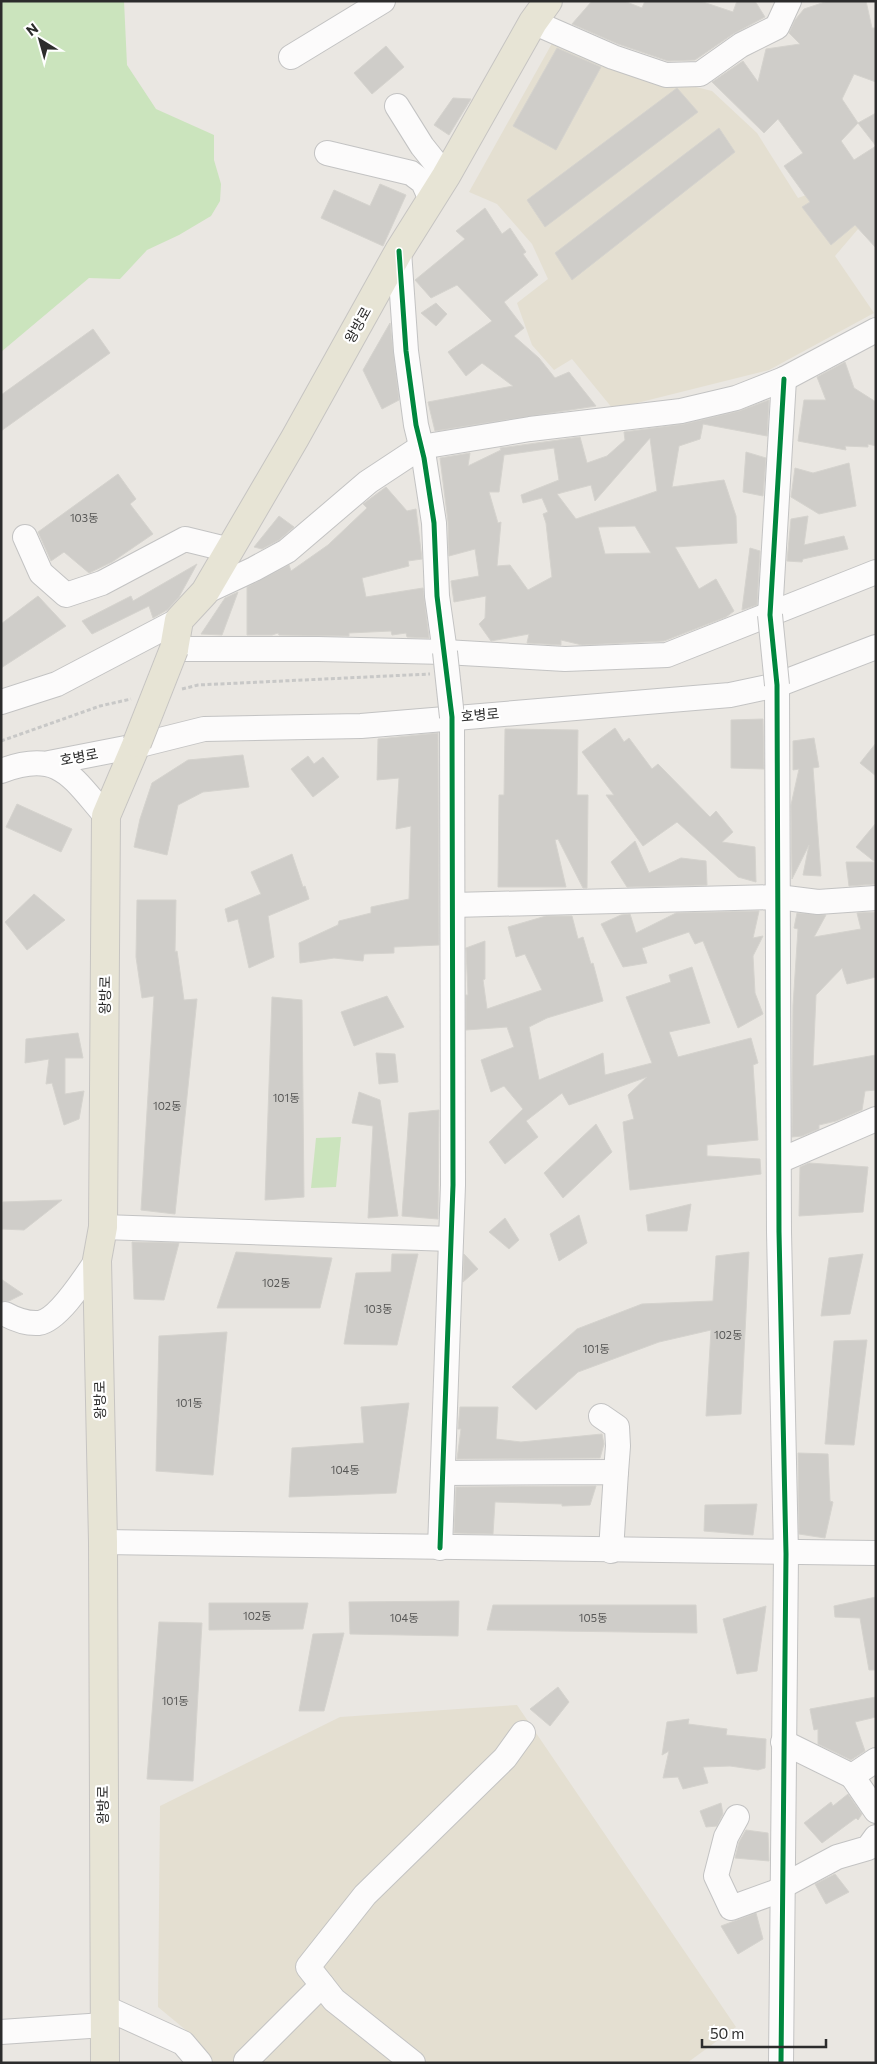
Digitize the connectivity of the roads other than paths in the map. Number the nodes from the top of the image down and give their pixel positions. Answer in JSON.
{"nodes":[{"id":1,"x":383,"y":1,"type":"edge"},
{"id":2,"x":789,"y":1,"type":"edge"},
{"id":3,"x":540,"y":12,"type":"edge"},
{"id":4,"x":291,"y":57,"type":"dead end"},
{"id":5,"x":396,"y":106,"type":"dead end"},
{"id":6,"x":327,"y":153,"type":"dead end"},
{"id":7,"x":446,"y":176,"type":"junction"},
{"id":8,"x":431,"y":200,"type":"junction"},
{"id":9,"x":399,"y":251,"type":"junction"},
{"id":10,"x":876,"y":330,"type":"edge"},
{"id":11,"x":784,"y":379,"type":"junction"},
{"id":12,"x":421,"y":447,"type":"junction"},
{"id":13,"x":25,"y":536,"type":"dead end"},
{"id":14,"x":230,"y":550,"type":"junction"},
{"id":15,"x":876,"y":572,"type":"edge"},
{"id":16,"x":205,"y":592,"type":"junction"},
{"id":17,"x":770,"y":615,"type":"junction"},
{"id":18,"x":179,"y":620,"type":"junction"},
{"id":19,"x":876,"y":647,"type":"edge"},
{"id":20,"x":174,"y":649,"type":"junction"},
{"id":21,"x":445,"y":652,"type":"junction"},
{"id":22,"x":777,"y":685,"type":"junction"},
{"id":23,"x":1,"y":702,"type":"edge"},
{"id":24,"x":452,"y":717,"type":"junction"},
{"id":25,"x":136,"y":745,"type":"junction"},
{"id":26,"x":49,"y":763,"type":"junction"},
{"id":27,"x":1,"y":771,"type":"edge"},
{"id":28,"x":106,"y":816,"type":"junction"},
{"id":29,"x":778,"y":897,"type":"junction"},
{"id":30,"x":876,"y":898,"type":"edge"},
{"id":31,"x":453,"y":904,"type":"junction"},
{"id":32,"x":876,"y":1119,"type":"edge"},
{"id":33,"x":779,"y":1161,"type":"junction"},
{"id":34,"x":103,"y":1227,"type":"junction"},
{"id":35,"x":451,"y":1239,"type":"junction"},
{"id":36,"x":98,"y":1260,"type":"junction"},
{"id":37,"x":5,"y":1314,"type":"dead end"},
{"id":38,"x":601,"y":1416,"type":"dead end"},
{"id":39,"x":616,"y":1472,"type":"junction"},
{"id":40,"x":443,"y":1473,"type":"junction"},
{"id":41,"x":103,"y":1542,"type":"junction"},
{"id":42,"x":440,"y":1548,"type":"junction"},
{"id":43,"x":611,"y":1551,"type":"junction"},
{"id":44,"x":876,"y":1553,"type":"edge"},
{"id":45,"x":786,"y":1554,"type":"junction"},
{"id":46,"x":523,"y":1733,"type":"dead end"},
{"id":47,"x":783,"y":1742,"type":"junction"},
{"id":48,"x":876,"y":1760,"type":"edge"},
{"id":49,"x":852,"y":1776,"type":"junction"},
{"id":50,"x":876,"y":1811,"type":"edge"},
{"id":51,"x":737,"y":1817,"type":"dead end"},
{"id":52,"x":873,"y":1846,"type":"edge"},
{"id":53,"x":781,"y":1889,"type":"junction"},
{"id":54,"x":322,"y":1985,"type":"junction"},
{"id":55,"x":104,"y":2016,"type":"junction"},
{"id":56,"x":1,"y":2032,"type":"edge"},
{"id":57,"x":105,"y":2063,"type":"edge"},
{"id":58,"x":200,"y":2063,"type":"edge"},
{"id":59,"x":248,"y":2063,"type":"edge"},
{"id":60,"x":413,"y":2063,"type":"edge"},
{"id":61,"x":781,"y":2063,"type":"edge"}],
"edges":[{"from":1,"to":4,"type":"street"},
{"from":2,"to":3,"type":"street"},
{"from":3,"to":7,"type":"main road","name":"왕방로"},
{"from":5,"to":7,"type":"street"},
{"from":6,"to":8,"type":"street"},
{"from":7,"to":8,"type":"main road","name":"왕방로"},
{"from":8,"to":9,"type":"main road","name":"왕방로"},
{"from":9,"to":12,"type":"street"},
{"from":9,"to":14,"type":"main road","name":"왕방로"},
{"from":10,"to":11,"type":"street"},
{"from":11,"to":12,"type":"street"},
{"from":11,"to":17,"type":"street"},
{"from":12,"to":16,"type":"street"},
{"from":12,"to":21,"type":"street"},
{"from":13,"to":14,"type":"street"},
{"from":14,"to":16,"type":"main road","name":"왕방로"},
{"from":15,"to":17,"type":"street"},
{"from":16,"to":18,"type":"main road","name":"왕방로"},
{"from":17,"to":21,"type":"street"},
{"from":17,"to":22,"type":"street","bridge":true},
{"from":18,"to":20,"type":"main road"},
{"from":18,"to":23,"type":"street"},
{"from":19,"to":22,"type":"street","name":"호병로"},
{"from":20,"to":21,"type":"street"},
{"from":20,"to":25,"type":"main road","name":"왕방로","bridge":true},
{"from":21,"to":24,"type":"street","bridge":true},
{"from":22,"to":24,"type":"street","name":"호병로"},
{"from":22,"to":29,"type":"street"},
{"from":24,"to":25,"type":"street","name":"호병로"},
{"from":24,"to":31,"type":"street"},
{"from":25,"to":26,"type":"street","name":"호병로"},
{"from":25,"to":28,"type":"main road","name":"왕방로"},
{"from":26,"to":27,"type":"street","name":"호병로"},
{"from":26,"to":28,"type":"street"},
{"from":28,"to":34,"type":"main road","name":"왕방로"},
{"from":29,"to":30,"type":"street"},
{"from":29,"to":31,"type":"street"},
{"from":29,"to":33,"type":"street"},
{"from":31,"to":35,"type":"street"},
{"from":32,"to":33,"type":"street"},
{"from":33,"to":45,"type":"street"},
{"from":34,"to":35,"type":"street"},
{"from":34,"to":36,"type":"main road","name":"왕방로"},
{"from":35,"to":40,"type":"street"},
{"from":36,"to":37,"type":"street"},
{"from":36,"to":41,"type":"main road","name":"왕방로"},
{"from":38,"to":39,"type":"street"},
{"from":39,"to":40,"type":"street"},
{"from":39,"to":43,"type":"street"},
{"from":40,"to":42,"type":"street"},
{"from":41,"to":42,"type":"street"},
{"from":41,"to":55,"type":"main road","name":"왕방로"},
{"from":42,"to":43,"type":"street"},
{"from":43,"to":45,"type":"street"},
{"from":44,"to":45,"type":"street"},
{"from":45,"to":47,"type":"street"},
{"from":46,"to":54,"type":"street"},
{"from":47,"to":49,"type":"street"},
{"from":47,"to":53,"type":"street"},
{"from":48,"to":49,"type":"street"},
{"from":49,"to":50,"type":"street"},
{"from":51,"to":53,"type":"street"},
{"from":52,"to":53,"type":"street"},
{"from":53,"to":61,"type":"street"},
{"from":54,"to":59,"type":"street"},
{"from":54,"to":60,"type":"street"},
{"from":55,"to":56,"type":"street"},
{"from":55,"to":57,"type":"main road","name":"왕방로"},
{"from":55,"to":58,"type":"street"}]}
